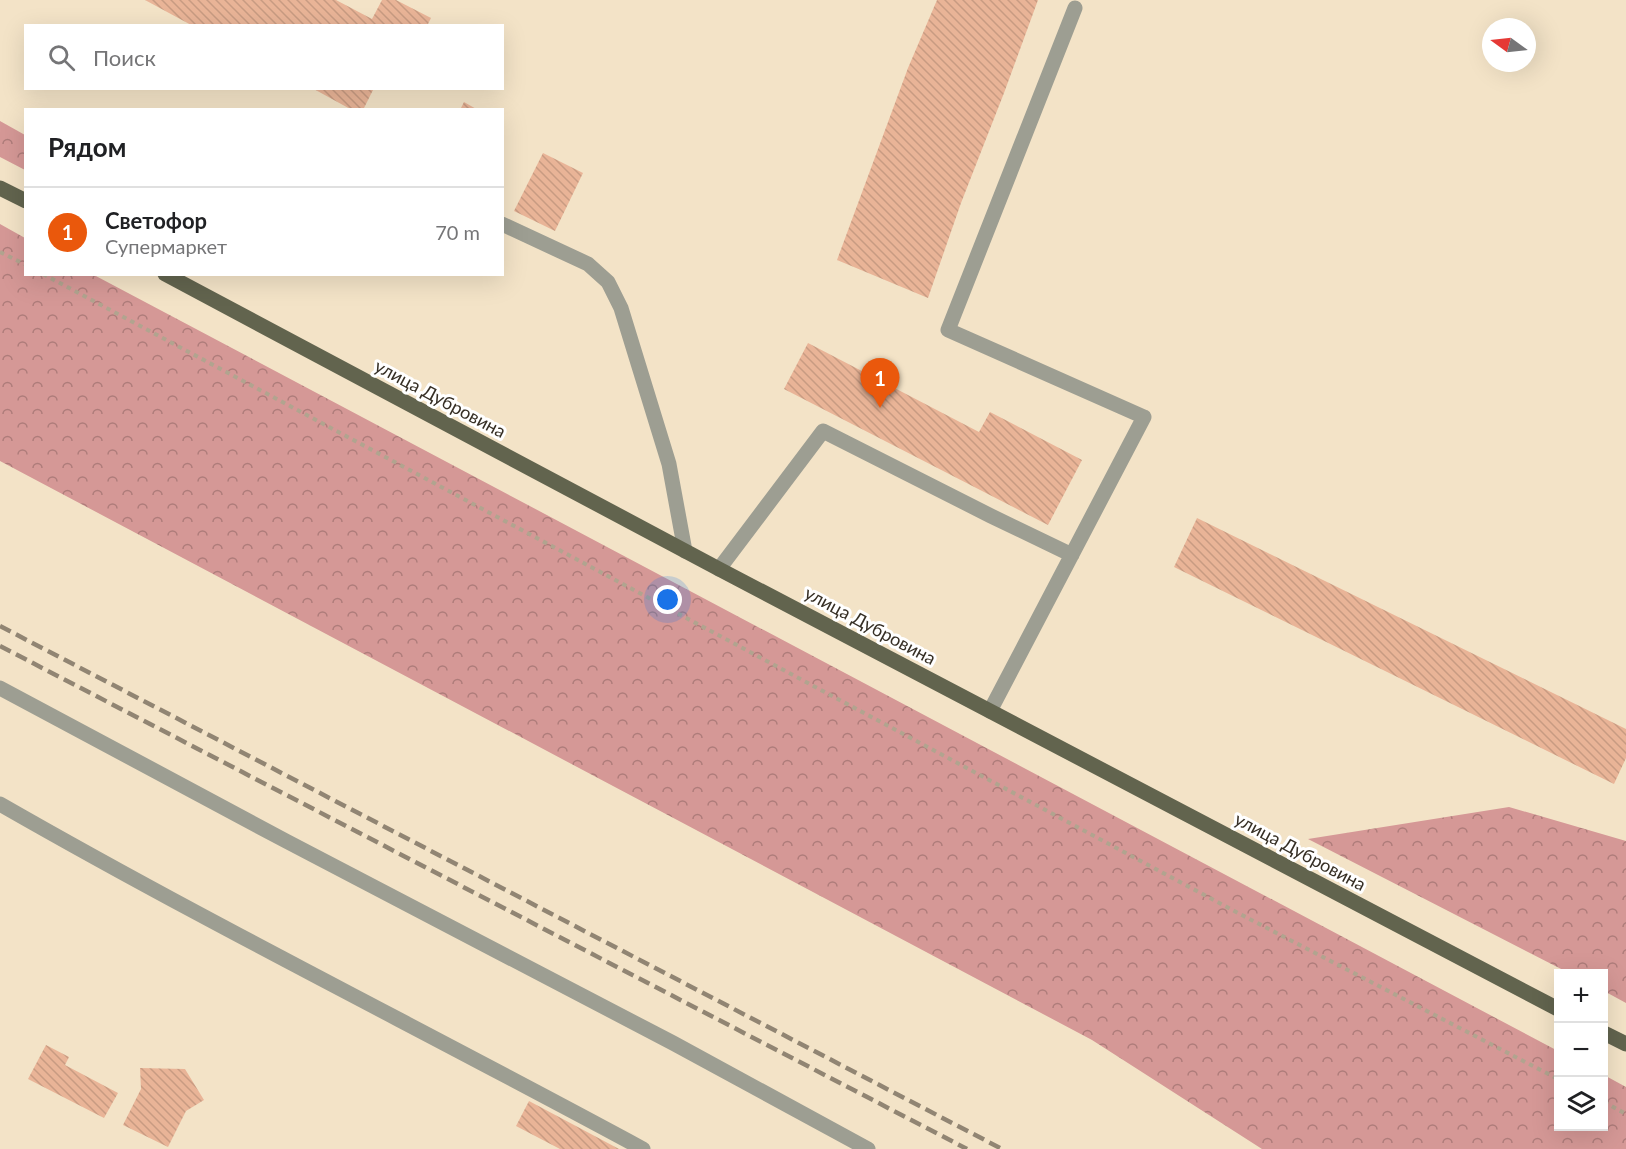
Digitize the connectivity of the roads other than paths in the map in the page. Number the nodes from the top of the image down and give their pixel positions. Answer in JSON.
{"nodes":[{"id":1,"x":1075,"y":8,"type":"dead end"},
{"id":2,"x":0,"y":188,"type":"edge"},
{"id":3,"x":24,"y":200,"type":"edge"},
{"id":4,"x":504,"y":225,"type":"edge"},
{"id":5,"x":169,"y":276,"type":"edge"},
{"id":6,"x":685,"y":551,"type":"junction"},
{"id":7,"x":1072,"y":555,"type":"junction"},
{"id":8,"x":719,"y":569,"type":"junction"},
{"id":9,"x":0,"y":688,"type":"edge"},
{"id":10,"x":990,"y":711,"type":"junction"},
{"id":11,"x":0,"y":804,"type":"edge"},
{"id":12,"x":1554,"y":1007,"type":"edge"},
{"id":13,"x":1608,"y":1035,"type":"edge"},
{"id":14,"x":1626,"y":1044,"type":"edge"},
{"id":15,"x":643,"y":1149,"type":"edge"},
{"id":16,"x":868,"y":1149,"type":"edge"}],
"edges":[{"from":1,"to":7,"type":"street"},
{"from":2,"to":3,"type":"main road"},
{"from":4,"to":6,"type":"street"},
{"from":5,"to":6,"type":"main road","name":"улица Дубровина"},
{"from":6,"to":8,"type":"main road","name":"улица Дубровина"},
{"from":7,"to":8,"type":"street"},
{"from":7,"to":10,"type":"street"},
{"from":8,"to":10,"type":"main road","name":"улица Дубровина"},
{"from":9,"to":16,"type":"street"},
{"from":10,"to":12,"type":"main road","name":"улица Дубровина"},
{"from":11,"to":15,"type":"street"},
{"from":13,"to":14,"type":"main road"}]}
